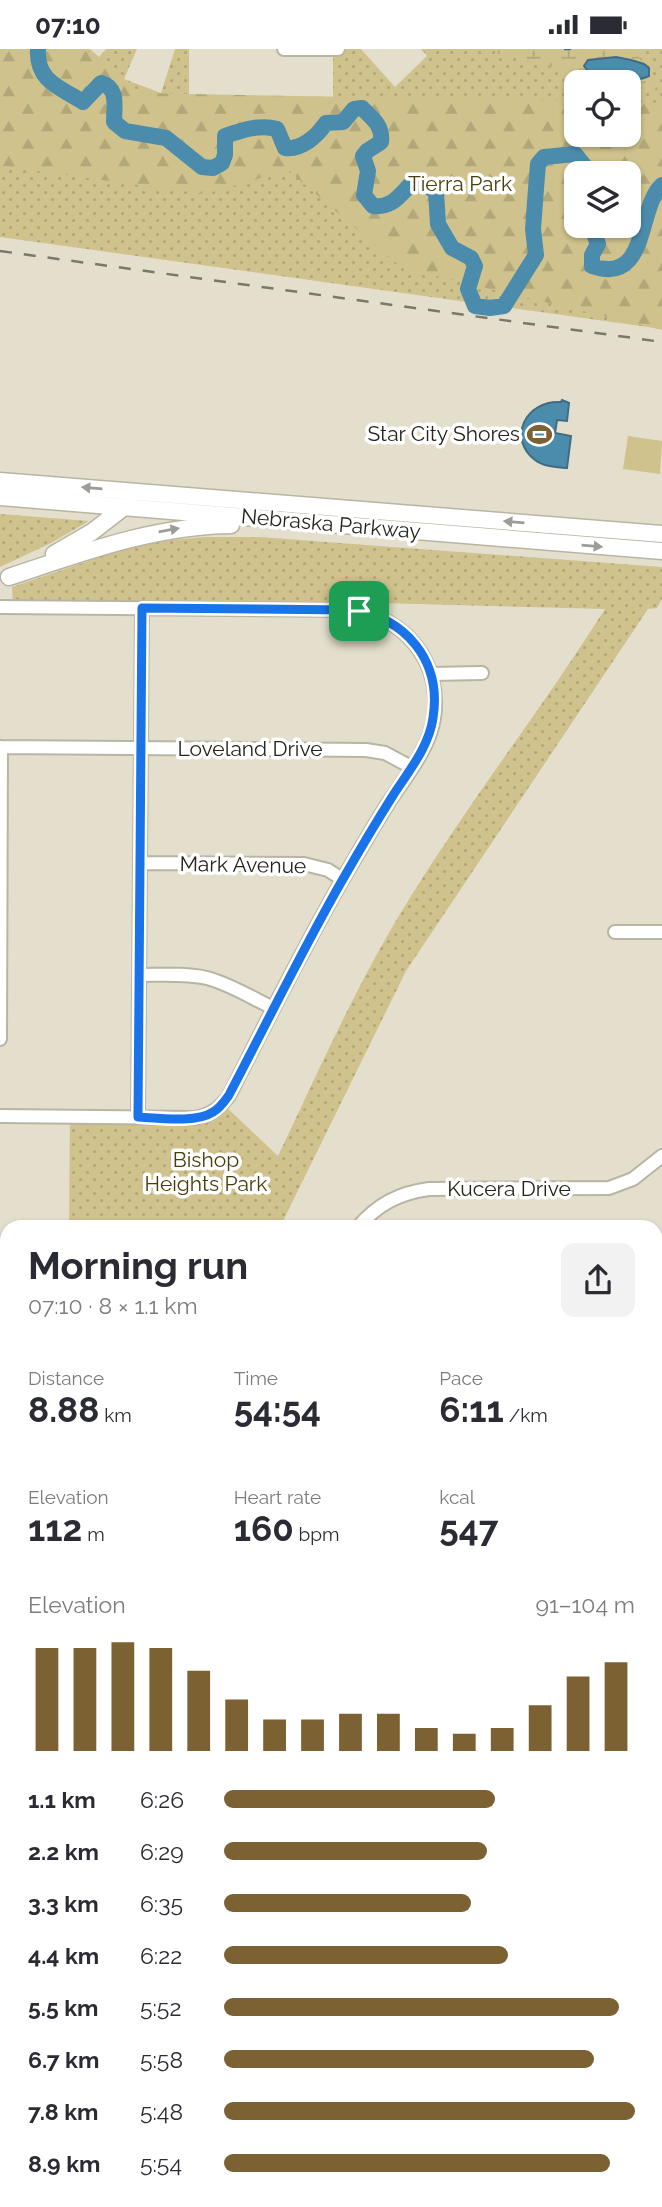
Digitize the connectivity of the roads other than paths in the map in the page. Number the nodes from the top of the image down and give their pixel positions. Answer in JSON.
{"nodes":[{"id":1,"x":284,"y":49,"type":"edge"},
{"id":2,"x":338,"y":49,"type":"edge"},
{"id":3,"x":0,"y":481,"type":"edge"},
{"id":4,"x":0,"y":497,"type":"edge"},
{"id":5,"x":214,"y":498,"type":"junction"},
{"id":6,"x":123,"y":507,"type":"junction"},
{"id":7,"x":329,"y":524,"type":"junction"},
{"id":8,"x":662,"y":534,"type":"edge"},
{"id":9,"x":662,"y":551,"type":"edge"},
{"id":10,"x":5,"y":579,"type":"edge"},
{"id":11,"x":0,"y":607,"type":"edge"},
{"id":12,"x":142,"y":608,"type":"junction"},
{"id":13,"x":482,"y":673,"type":"dead end"},
{"id":14,"x":431,"y":674,"type":"junction"},
{"id":15,"x":0,"y":747,"type":"edge"},
{"id":16,"x":141,"y":748,"type":"junction"},
{"id":17,"x":411,"y":767,"type":"junction"},
{"id":18,"x":140,"y":863,"type":"junction"},
{"id":19,"x":342,"y":879,"type":"junction"},
{"id":20,"x":615,"y":932,"type":"dead end"},
{"id":21,"x":662,"y":932,"type":"edge"},
{"id":22,"x":139,"y":975,"type":"junction"},
{"id":23,"x":273,"y":1008,"type":"junction"},
{"id":24,"x":0,"y":1039,"type":"edge"},
{"id":25,"x":0,"y":1117,"type":"edge"},
{"id":26,"x":138,"y":1117,"type":"junction"},
{"id":27,"x":660,"y":1160,"type":"edge"},
{"id":28,"x":365,"y":1220,"type":"edge"}],
"edges":[{"from":1,"to":2,"type":"street"},
{"from":5,"to":3,"type":"main road","name":"Nebraska Parkway","one_way":true},
{"from":4,"to":6,"type":"main road","name":"Nebraska Parkway"},
{"from":5,"to":6,"type":"main road"},
{"from":8,"to":5,"type":"main road","name":"Nebraska Parkway","one_way":true},
{"from":6,"to":7,"type":"main road","name":"Nebraska Parkway"},
{"from":6,"to":10,"type":"main road"},
{"from":7,"to":9,"type":"main road","name":"Nebraska Parkway","one_way":true},
{"from":10,"to":7,"type":"main road","one_way":true},
{"from":11,"to":12,"type":"street"},
{"from":12,"to":14,"type":"street"},
{"from":12,"to":16,"type":"street"},
{"from":13,"to":14,"type":"street"},
{"from":14,"to":17,"type":"street"},
{"from":15,"to":16,"type":"street","name":"Loveland Drive"},
{"from":15,"to":24,"type":"street"},
{"from":16,"to":17,"type":"street","name":"Loveland Drive"},
{"from":16,"to":18,"type":"street"},
{"from":17,"to":19,"type":"street"},
{"from":18,"to":19,"type":"street","name":"Mark Avenue"},
{"from":18,"to":22,"type":"street"},
{"from":19,"to":23,"type":"street"},
{"from":20,"to":21,"type":"street"},
{"from":22,"to":23,"type":"street"},
{"from":22,"to":26,"type":"street"},
{"from":23,"to":26,"type":"street"},
{"from":25,"to":26,"type":"street"},
{"from":27,"to":28,"type":"street","name":"Kucera Drive"}]}
